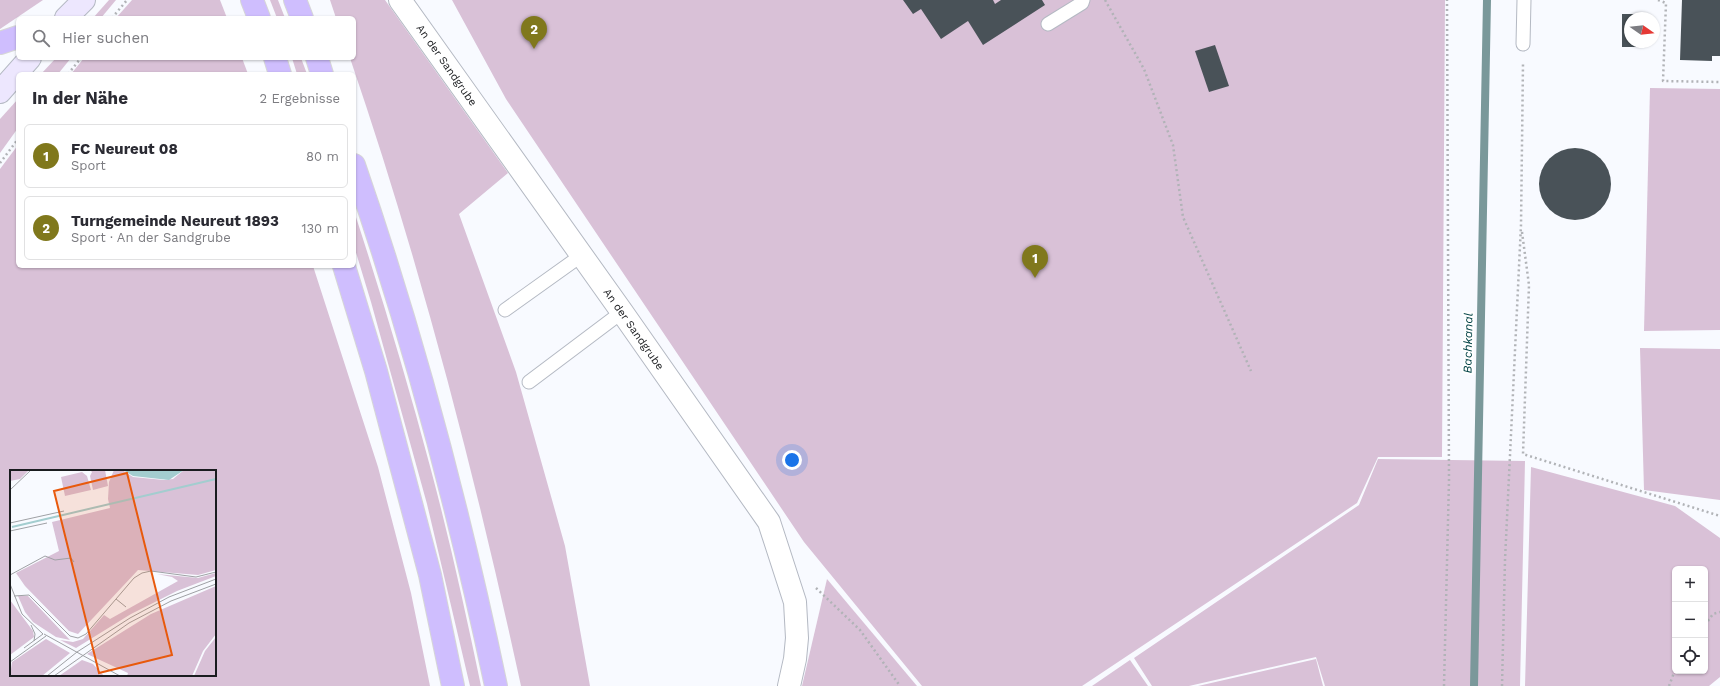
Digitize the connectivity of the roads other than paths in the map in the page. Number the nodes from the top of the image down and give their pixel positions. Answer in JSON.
{"nodes":[{"id":1,"x":84,"y":0,"type":"edge"},
{"id":2,"x":252,"y":0,"type":"edge"},
{"id":3,"x":295,"y":0,"type":"edge"},
{"id":4,"x":400,"y":0,"type":"edge"},
{"id":5,"x":1083,"y":0,"type":"edge"},
{"id":6,"x":1524,"y":0,"type":"edge"},
{"id":7,"x":68,"y":16,"type":"edge"},
{"id":8,"x":258,"y":16,"type":"edge"},
{"id":9,"x":301,"y":16,"type":"edge"},
{"id":10,"x":1048,"y":24,"type":"dead end"},
{"id":11,"x":16,"y":38,"type":"edge"},
{"id":12,"x":0,"y":43,"type":"edge"},
{"id":13,"x":1523,"y":44,"type":"road end"},
{"id":14,"x":28,"y":60,"type":"edge"},
{"id":15,"x":276,"y":60,"type":"edge"},
{"id":16,"x":318,"y":60,"type":"edge"},
{"id":17,"x":18,"y":72,"type":"edge"},
{"id":18,"x":279,"y":72,"type":"edge"},
{"id":19,"x":321,"y":72,"type":"edge"},
{"id":20,"x":16,"y":74,"type":"edge"},
{"id":21,"x":0,"y":92,"type":"edge"},
{"id":22,"x":356,"y":170,"type":"edge"},
{"id":23,"x":582,"y":255,"type":"junction"},
{"id":24,"x":345,"y":268,"type":"edge"},
{"id":25,"x":505,"y":310,"type":"dead end"},
{"id":26,"x":622,"y":312,"type":"junction"},
{"id":27,"x":529,"y":382,"type":"dead end"},
{"id":28,"x":453,"y":686,"type":"edge"},
{"id":29,"x":496,"y":686,"type":"edge"},
{"id":30,"x":789,"y":686,"type":"edge"}],
"edges":[{"from":1,"to":7,"type":"main road"},
{"from":2,"to":8,"type":"highway"},
{"from":3,"to":9,"type":"highway"},
{"from":4,"to":23,"type":"street","name":"An der Sandgrube"},
{"from":5,"to":10,"type":"lane"},
{"from":6,"to":13,"type":"lane"},
{"from":11,"to":12,"type":"highway"},
{"from":14,"to":17,"type":"main road"},
{"from":15,"to":18,"type":"highway"},
{"from":16,"to":19,"type":"highway"},
{"from":20,"to":21,"type":"main road"},
{"from":22,"to":29,"type":"highway"},
{"from":23,"to":25,"type":"lane"},
{"from":23,"to":26,"type":"street","name":"An der Sandgrube"},
{"from":24,"to":28,"type":"highway"},
{"from":26,"to":27,"type":"lane"},
{"from":26,"to":30,"type":"street","name":"An der Sandgrube"}]}
